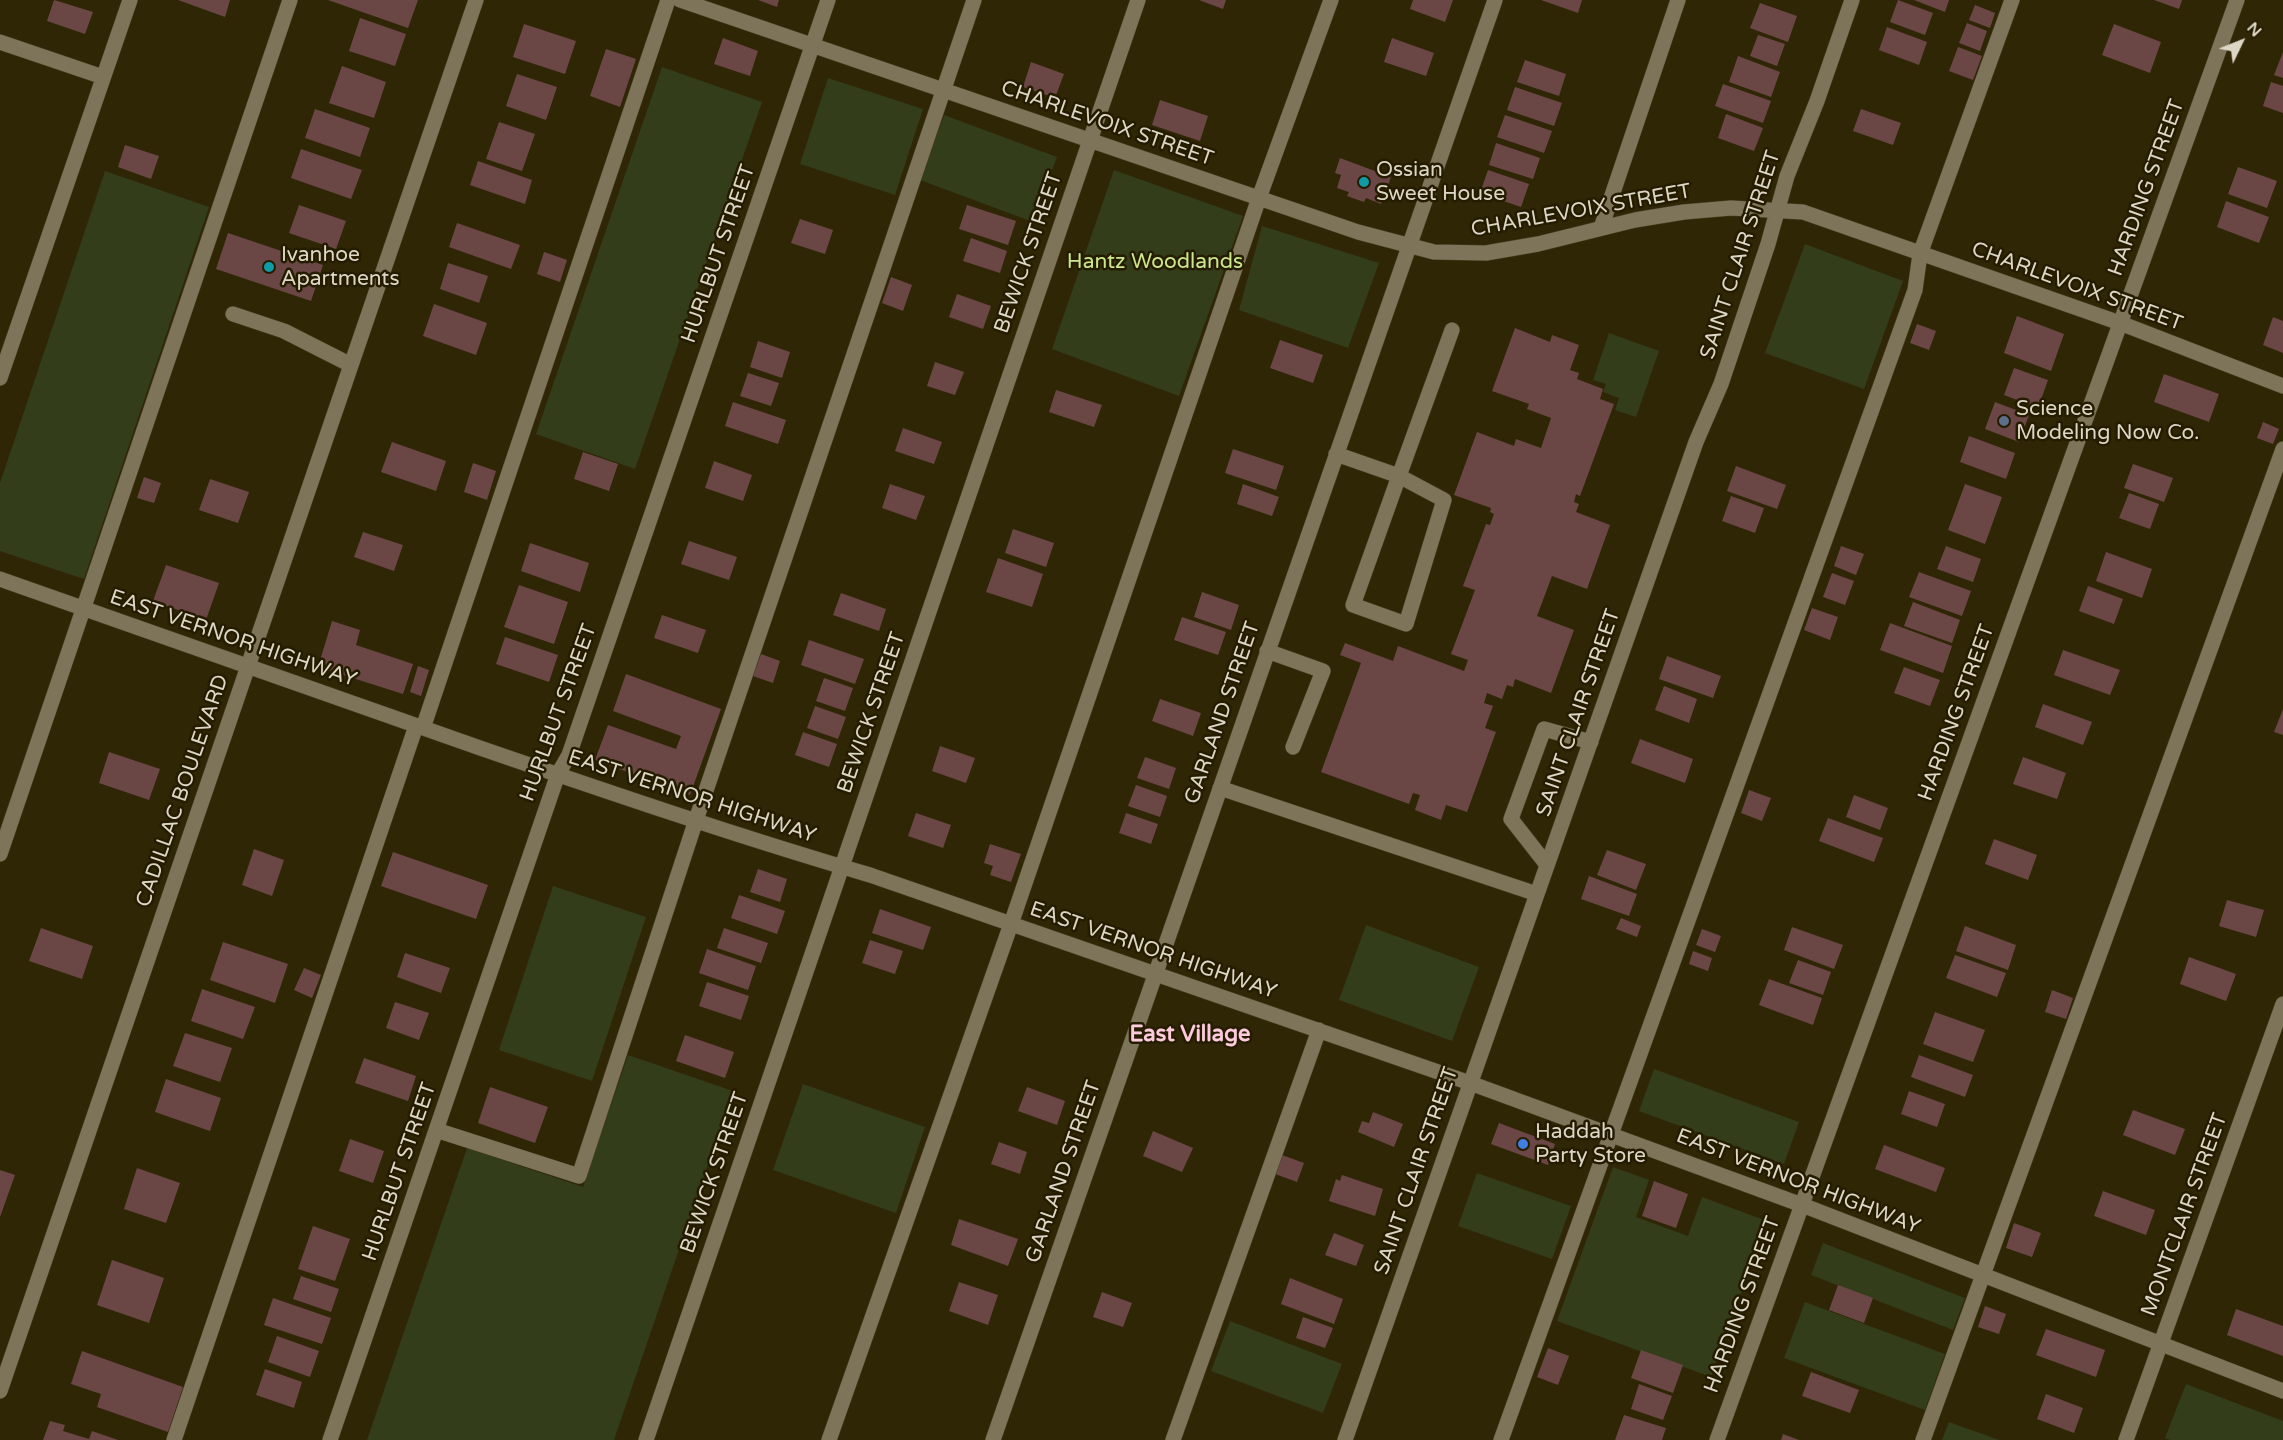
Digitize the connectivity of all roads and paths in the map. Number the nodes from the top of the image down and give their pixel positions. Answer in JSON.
{"nodes":[{"id":1,"x":130,"y":0,"type":"edge"},
{"id":2,"x":290,"y":0,"type":"edge"},
{"id":3,"x":476,"y":0,"type":"edge"},
{"id":4,"x":668,"y":0,"type":"edge"},
{"id":5,"x":680,"y":0,"type":"edge"},
{"id":6,"x":828,"y":0,"type":"edge"},
{"id":7,"x":975,"y":0,"type":"edge"},
{"id":8,"x":1138,"y":0,"type":"edge"},
{"id":9,"x":1331,"y":0,"type":"edge"},
{"id":10,"x":1495,"y":0,"type":"edge"},
{"id":11,"x":1678,"y":0,"type":"edge"},
{"id":12,"x":1852,"y":0,"type":"edge"},
{"id":13,"x":2012,"y":0,"type":"edge"},
{"id":14,"x":2237,"y":0,"type":"edge"},
{"id":15,"x":0,"y":42,"type":"edge"},
{"id":16,"x":813,"y":45,"type":"junction"},
{"id":17,"x":103,"y":77,"type":"junction"},
{"id":18,"x":944,"y":90,"type":"junction"},
{"id":19,"x":1090,"y":141,"type":"junction"},
{"id":20,"x":1258,"y":198,"type":"junction"},
{"id":21,"x":1778,"y":210,"type":"junction"},
{"id":22,"x":1601,"y":228,"type":"junction"},
{"id":23,"x":1408,"y":245,"type":"junction"},
{"id":24,"x":1920,"y":254,"type":"junction"},
{"id":25,"x":233,"y":314,"type":"dead end"},
{"id":26,"x":2120,"y":323,"type":"junction"},
{"id":27,"x":1452,"y":330,"type":"dead end"},
{"id":28,"x":351,"y":364,"type":"junction"},
{"id":29,"x":0,"y":378,"type":"edge"},
{"id":30,"x":2283,"y":387,"type":"edge"},
{"id":31,"x":2283,"y":449,"type":"edge"},
{"id":32,"x":1336,"y":454,"type":"junction"},
{"id":33,"x":1399,"y":476,"type":"junction"},
{"id":34,"x":0,"y":579,"type":"edge"},
{"id":35,"x":85,"y":609,"type":"junction"},
{"id":36,"x":1268,"y":651,"type":"junction"},
{"id":37,"x":247,"y":668,"type":"junction"},
{"id":38,"x":420,"y":727,"type":"junction"},
{"id":39,"x":1591,"y":742,"type":"junction"},
{"id":40,"x":1293,"y":747,"type":"dead end"},
{"id":41,"x":558,"y":774,"type":"junction"},
{"id":42,"x":1220,"y":788,"type":"junction"},
{"id":43,"x":696,"y":820,"type":"junction"},
{"id":44,"x":0,"y":854,"type":"edge"},
{"id":45,"x":1547,"y":865,"type":"junction"},
{"id":46,"x":842,"y":867,"type":"junction"},
{"id":47,"x":1537,"y":894,"type":"junction"},
{"id":48,"x":1011,"y":924,"type":"junction"},
{"id":49,"x":1155,"y":974,"type":"junction"},
{"id":50,"x":2283,"y":1004,"type":"edge"},
{"id":51,"x":1319,"y":1030,"type":"junction"},
{"id":52,"x":1470,"y":1083,"type":"junction"},
{"id":53,"x":436,"y":1130,"type":"junction"},
{"id":54,"x":1610,"y":1134,"type":"junction"},
{"id":55,"x":1802,"y":1205,"type":"junction"},
{"id":56,"x":1982,"y":1275,"type":"junction"},
{"id":57,"x":2160,"y":1344,"type":"junction"},
{"id":58,"x":0,"y":1391,"type":"edge"},
{"id":59,"x":2283,"y":1391,"type":"edge"},
{"id":60,"x":174,"y":1440,"type":"edge"},
{"id":61,"x":330,"y":1440,"type":"edge"},
{"id":62,"x":646,"y":1440,"type":"edge"},
{"id":63,"x":829,"y":1440,"type":"edge"},
{"id":64,"x":993,"y":1440,"type":"edge"},
{"id":65,"x":1173,"y":1440,"type":"edge"},
{"id":66,"x":1345,"y":1440,"type":"edge"},
{"id":67,"x":1501,"y":1440,"type":"edge"},
{"id":68,"x":1717,"y":1440,"type":"edge"},
{"id":69,"x":1923,"y":1440,"type":"edge"},
{"id":70,"x":2126,"y":1440,"type":"edge"}],
"edges":[{"from":1,"to":17,"type":"street"},
{"from":2,"to":35,"type":"street"},
{"from":3,"to":28,"type":"street","name":"CADILLAC BOULEVARD"},
{"from":4,"to":38,"type":"street"},
{"from":5,"to":16,"type":"street","name":"CHARLEVOIX STREET"},
{"from":6,"to":16,"type":"street","name":"HURLBUT STREET"},
{"from":7,"to":18,"type":"street"},
{"from":8,"to":19,"type":"street","name":"BEWICK STREET"},
{"from":9,"to":20,"type":"street"},
{"from":10,"to":23,"type":"street","name":"GARLAND STREET"},
{"from":11,"to":22,"type":"street"},
{"from":12,"to":21,"type":"street","name":"SAINT CLAIR STREET"},
{"from":13,"to":24,"type":"street"},
{"from":14,"to":26,"type":"street","name":"HARDING STREET"},
{"from":15,"to":17,"type":"street"},
{"from":16,"to":18,"type":"street","name":"CHARLEVOIX STREET"},
{"from":16,"to":41,"type":"street","name":"HURLBUT STREET"},
{"from":17,"to":29,"type":"street"},
{"from":18,"to":19,"type":"street","name":"CHARLEVOIX STREET"},
{"from":18,"to":43,"type":"street"},
{"from":19,"to":20,"type":"street","name":"CHARLEVOIX STREET"},
{"from":19,"to":46,"type":"street","name":"BEWICK STREET"},
{"from":20,"to":23,"type":"street","name":"CHARLEVOIX STREET"},
{"from":20,"to":48,"type":"street"},
{"from":21,"to":22,"type":"street","name":"CHARLEVOIX STREET"},
{"from":21,"to":24,"type":"street","name":"CHARLEVOIX STREET"},
{"from":21,"to":39,"type":"street","name":"SAINT CLAIR STREET"},
{"from":22,"to":23,"type":"street","name":"CHARLEVOIX STREET"},
{"from":23,"to":32,"type":"street","name":"GARLAND STREET"},
{"from":24,"to":26,"type":"street","name":"CHARLEVOIX STREET"},
{"from":24,"to":54,"type":"street"},
{"from":25,"to":28,"type":"street"},
{"from":26,"to":30,"type":"street","name":"CHARLEVOIX STREET"},
{"from":26,"to":55,"type":"street","name":"HARDING STREET"},
{"from":27,"to":33,"type":"street"},
{"from":28,"to":37,"type":"street","name":"CADILLAC BOULEVARD"},
{"from":31,"to":56,"type":"street"},
{"from":32,"to":33,"type":"street"},
{"from":32,"to":36,"type":"street","name":"GARLAND STREET"},
{"from":33,"to":33,"type":"street"},
{"from":34,"to":35,"type":"street","name":"EAST VERNOR HIGHWAY"},
{"from":35,"to":37,"type":"street","name":"EAST VERNOR HIGHWAY"},
{"from":35,"to":44,"type":"street"},
{"from":36,"to":40,"type":"street"},
{"from":36,"to":42,"type":"street","name":"GARLAND STREET"},
{"from":37,"to":38,"type":"street","name":"EAST VERNOR HIGHWAY"},
{"from":37,"to":58,"type":"street","name":"CADILLAC BOULEVARD"},
{"from":38,"to":41,"type":"street","name":"EAST VERNOR HIGHWAY"},
{"from":38,"to":60,"type":"street"},
{"from":39,"to":45,"type":"street","name":"SAINT CLAIR STREET"},
{"from":39,"to":45,"type":"street"},
{"from":41,"to":43,"type":"street","name":"EAST VERNOR HIGHWAY"},
{"from":41,"to":53,"type":"street","name":"HURLBUT STREET"},
{"from":42,"to":47,"type":"street"},
{"from":42,"to":49,"type":"street","name":"GARLAND STREET"},
{"from":43,"to":46,"type":"street","name":"EAST VERNOR HIGHWAY"},
{"from":43,"to":53,"type":"street"},
{"from":45,"to":47,"type":"street","name":"SAINT CLAIR STREET"},
{"from":46,"to":48,"type":"street","name":"EAST VERNOR HIGHWAY"},
{"from":46,"to":62,"type":"street","name":"BEWICK STREET"},
{"from":47,"to":52,"type":"street","name":"SAINT CLAIR STREET"},
{"from":48,"to":49,"type":"street","name":"EAST VERNOR HIGHWAY"},
{"from":48,"to":63,"type":"street"},
{"from":49,"to":51,"type":"street","name":"EAST VERNOR HIGHWAY"},
{"from":49,"to":64,"type":"street","name":"GARLAND STREET"},
{"from":50,"to":57,"type":"street","name":"MONTCLAIR STREET"},
{"from":51,"to":52,"type":"street","name":"EAST VERNOR HIGHWAY"},
{"from":51,"to":65,"type":"street"},
{"from":52,"to":54,"type":"street","name":"EAST VERNOR HIGHWAY"},
{"from":52,"to":66,"type":"street","name":"SAINT CLAIR STREET"},
{"from":53,"to":61,"type":"street","name":"HURLBUT STREET"},
{"from":54,"to":55,"type":"street","name":"EAST VERNOR HIGHWAY"},
{"from":54,"to":67,"type":"street"},
{"from":55,"to":56,"type":"street","name":"EAST VERNOR HIGHWAY"},
{"from":55,"to":68,"type":"street","name":"HARDING STREET"},
{"from":56,"to":57,"type":"street","name":"EAST VERNOR HIGHWAY"},
{"from":56,"to":69,"type":"street"},
{"from":57,"to":59,"type":"street","name":"EAST VERNOR HIGHWAY"},
{"from":57,"to":70,"type":"street","name":"MONTCLAIR STREET"}]}
